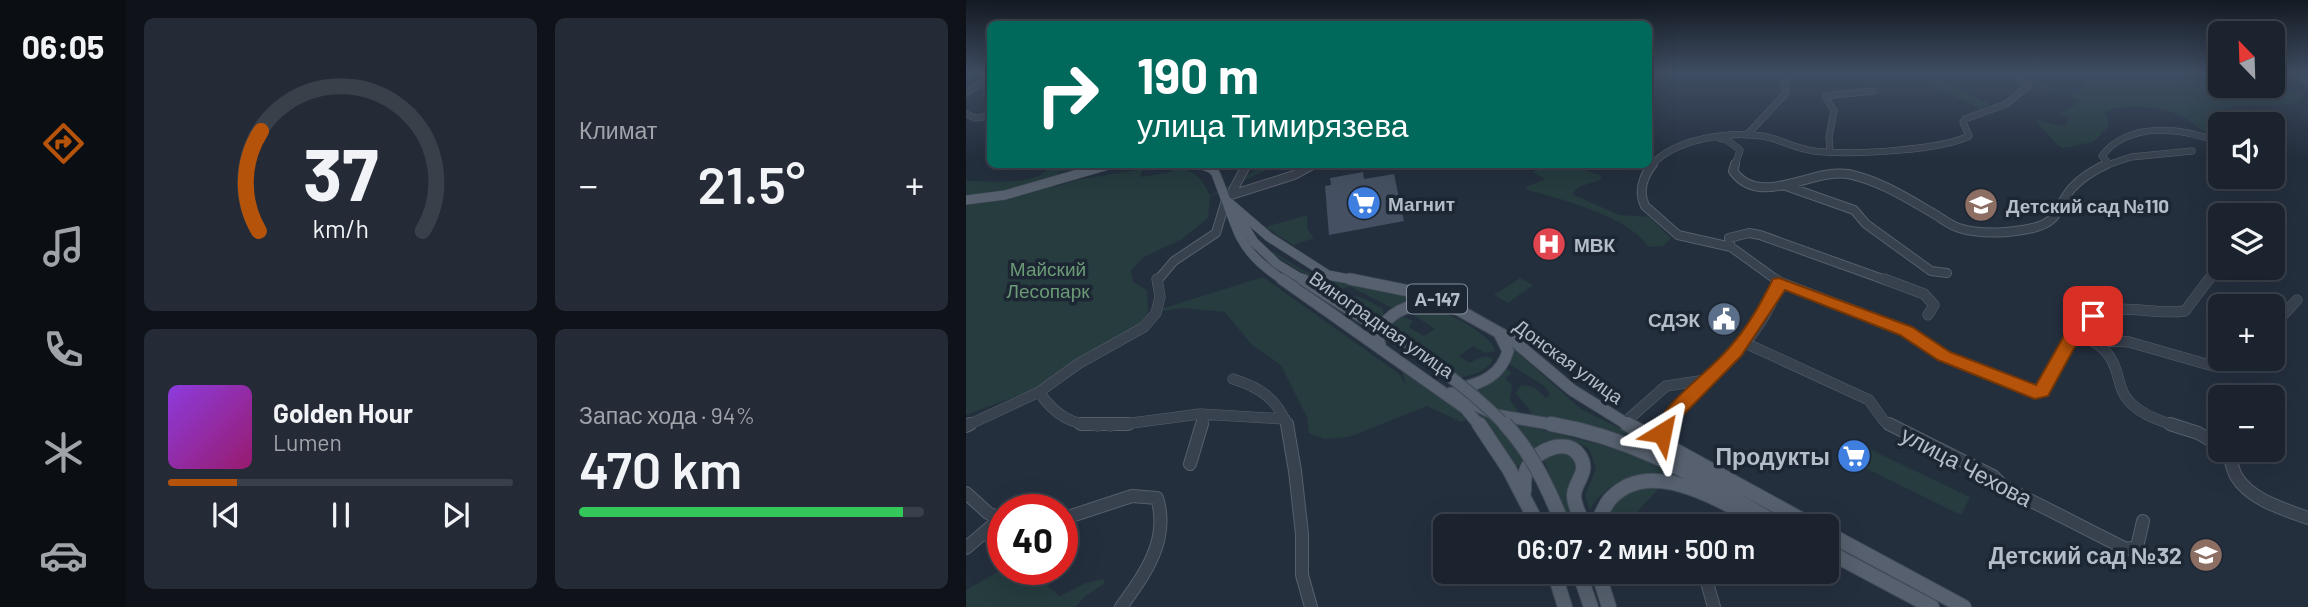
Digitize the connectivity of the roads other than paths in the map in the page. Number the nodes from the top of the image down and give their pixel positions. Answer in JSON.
{"nodes":[{"id":1,"x":1778,"y":101,"type":"edge"},
{"id":2,"x":1828,"y":101,"type":"edge"},
{"id":3,"x":2009,"y":101,"type":"edge"},
{"id":4,"x":966,"y":114,"type":"edge"},
{"id":5,"x":987,"y":116,"type":"edge"},
{"id":6,"x":1747,"y":135,"type":"junction"},
{"id":7,"x":2208,"y":137,"type":"edge"},
{"id":8,"x":1700,"y":139,"type":"junction"},
{"id":9,"x":2192,"y":151,"type":"dead end"},
{"id":10,"x":1830,"y":152,"type":"junction"},
{"id":11,"x":2108,"y":163,"type":"junction"},
{"id":12,"x":1652,"y":165,"type":"edge"},
{"id":13,"x":1093,"y":168,"type":"edge"},
{"id":14,"x":1209,"y":168,"type":"edge"},
{"id":15,"x":1245,"y":168,"type":"edge"},
{"id":16,"x":1307,"y":168,"type":"edge"},
{"id":17,"x":1649,"y":168,"type":"edge"},
{"id":18,"x":1786,"y":186,"type":"junction"},
{"id":19,"x":1244,"y":191,"type":"junction"},
{"id":20,"x":1227,"y":198,"type":"junction"},
{"id":21,"x":966,"y":200,"type":"edge"},
{"id":22,"x":1237,"y":209,"type":"junction"},
{"id":23,"x":1731,"y":247,"type":"junction"},
{"id":24,"x":1947,"y":273,"type":"dead end"},
{"id":25,"x":2209,"y":280,"type":"edge"},
{"id":26,"x":1779,"y":282,"type":"junction"},
{"id":27,"x":2297,"y":300,"type":"dead end"},
{"id":28,"x":1455,"y":308,"type":"junction"},
{"id":29,"x":2285,"y":313,"type":"edge"},
{"id":30,"x":1928,"y":315,"type":"dead end"},
{"id":31,"x":1496,"y":332,"type":"junction"},
{"id":32,"x":2073,"y":333,"type":"junction"},
{"id":33,"x":2095,"y":340,"type":"junction"},
{"id":34,"x":1743,"y":342,"type":"junction"},
{"id":35,"x":1386,"y":354,"type":"junction"},
{"id":36,"x":2208,"y":365,"type":"edge"},
{"id":37,"x":1711,"y":378,"type":"junction"},
{"id":38,"x":1233,"y":379,"type":"dead end"},
{"id":39,"x":1426,"y":381,"type":"junction"},
{"id":40,"x":1681,"y":385,"type":"junction"},
{"id":41,"x":1039,"y":392,"type":"junction"},
{"id":42,"x":1688,"y":397,"type":"junction"},
{"id":43,"x":1205,"y":416,"type":"junction"},
{"id":44,"x":1286,"y":419,"type":"junction"},
{"id":45,"x":1624,"y":423,"type":"junction"},
{"id":46,"x":966,"y":426,"type":"edge"},
{"id":47,"x":2208,"y":438,"type":"edge"},
{"id":48,"x":1670,"y":449,"type":"junction"},
{"id":49,"x":2232,"y":462,"type":"edge"},
{"id":50,"x":1189,"y":464,"type":"dead end"},
{"id":51,"x":966,"y":494,"type":"edge"},
{"id":52,"x":1525,"y":496,"type":"junction"},
{"id":53,"x":987,"y":512,"type":"edge"},
{"id":54,"x":1078,"y":514,"type":"edge"},
{"id":55,"x":1533,"y":514,"type":"edge"},
{"id":56,"x":1560,"y":514,"type":"edge"},
{"id":57,"x":1580,"y":514,"type":"edge"},
{"id":58,"x":1601,"y":514,"type":"edge"},
{"id":59,"x":1742,"y":514,"type":"edge"},
{"id":60,"x":1760,"y":514,"type":"edge"},
{"id":61,"x":1791,"y":514,"type":"edge"},
{"id":62,"x":2308,"y":518,"type":"edge"},
{"id":63,"x":2143,"y":521,"type":"dead end"},
{"id":64,"x":987,"y":531,"type":"edge"},
{"id":65,"x":1839,"y":539,"type":"edge"},
{"id":66,"x":966,"y":548,"type":"edge"},
{"id":67,"x":1839,"y":557,"type":"edge"},
{"id":68,"x":1558,"y":584,"type":"edge"},
{"id":69,"x":1583,"y":584,"type":"edge"},
{"id":70,"x":1602,"y":584,"type":"edge"},
{"id":71,"x":1707,"y":584,"type":"edge"},
{"id":72,"x":1121,"y":607,"type":"edge"},
{"id":73,"x":1311,"y":607,"type":"edge"},
{"id":74,"x":1565,"y":607,"type":"edge"},
{"id":75,"x":1591,"y":607,"type":"edge"},
{"id":76,"x":1609,"y":607,"type":"edge"},
{"id":77,"x":1714,"y":607,"type":"edge"},
{"id":78,"x":1933,"y":607,"type":"edge"},
{"id":79,"x":1964,"y":607,"type":"edge"}],
"edges":[{"from":1,"to":6,"type":"street"},
{"from":2,"to":10,"type":"street"},
{"from":3,"to":10,"type":"street"},
{"from":4,"to":5,"type":"street"},
{"from":6,"to":8,"type":"street"},
{"from":6,"to":10,"type":"street"},
{"from":7,"to":11,"type":"street"},
{"from":8,"to":12,"type":"street"},
{"from":8,"to":18,"type":"street"},
{"from":9,"to":11,"type":"street"},
{"from":11,"to":18,"type":"street"},
{"from":13,"to":21,"type":"main road"},
{"from":14,"to":20,"type":"main road","name":"Виноградная улица","number":"А-147"},
{"from":15,"to":20,"type":"street"},
{"from":16,"to":19,"type":"street"},
{"from":17,"to":23,"type":"street"},
{"from":18,"to":24,"type":"street"},
{"from":19,"to":20,"type":"street"},
{"from":19,"to":22,"type":"street"},
{"from":20,"to":22,"type":"main road","name":"Донская улица","number":"А-147"},
{"from":20,"to":35,"type":"main road","name":"Виноградная улица","number":"А-147"},
{"from":20,"to":41,"type":"street"},
{"from":20,"to":56,"type":"main road","number":"А-147","bridge":true},
{"from":22,"to":28,"type":"main road","name":"Донская улица","number":"А-147"},
{"from":23,"to":26,"type":"street"},
{"from":23,"to":30,"type":"street"},
{"from":25,"to":32,"type":"street"},
{"from":26,"to":32,"type":"street"},
{"from":26,"to":34,"type":"street"},
{"from":27,"to":29,"type":"street"},
{"from":28,"to":31,"type":"main road","name":"Донская улица","number":"А-147"},
{"from":28,"to":35,"type":"main road","number":"А-147"},
{"from":31,"to":39,"type":"main road","number":"А-147"},
{"from":31,"to":45,"type":"main road","name":"Донская улица","number":"А-147"},
{"from":32,"to":33,"type":"street"},
{"from":33,"to":36,"type":"street"},
{"from":33,"to":47,"type":"street"},
{"from":34,"to":37,"type":"street"},
{"from":34,"to":63,"type":"street","name":"улица Чехова"},
{"from":35,"to":39,"type":"main road","name":"Виноградная улица","number":"А-147"},
{"from":37,"to":40,"type":"street"},
{"from":37,"to":42,"type":"street"},
{"from":38,"to":44,"type":"street"},
{"from":39,"to":52,"type":"main road","name":"Виноградная улица","number":"А-147"},
{"from":39,"to":60,"type":"main road","number":"А-147"},
{"from":40,"to":42,"type":"street"},
{"from":40,"to":45,"type":"street"},
{"from":41,"to":43,"type":"street"},
{"from":41,"to":46,"type":"street"},
{"from":42,"to":48,"type":"street"},
{"from":43,"to":44,"type":"street"},
{"from":43,"to":50,"type":"street"},
{"from":44,"to":73,"type":"street"},
{"from":45,"to":48,"type":"main road","name":"Донская улица","number":"А-147"},
{"from":48,"to":61,"type":"main road","name":"Донская улица","number":"А-147"},
{"from":49,"to":62,"type":"street"},
{"from":51,"to":53,"type":"street"},
{"from":52,"to":55,"type":"main road","name":"Виноградная улица","number":"А-147"},
{"from":52,"to":57,"type":"main road"},
{"from":54,"to":72,"type":"street"},
{"from":58,"to":59,"type":"main road"},
{"from":64,"to":66,"type":"street"},
{"from":65,"to":79,"type":"main road"},
{"from":67,"to":78,"type":"main road"},
{"from":68,"to":74,"type":"main road"},
{"from":69,"to":75,"type":"main road"},
{"from":70,"to":76,"type":"main road"},
{"from":71,"to":77,"type":"street"}]}
